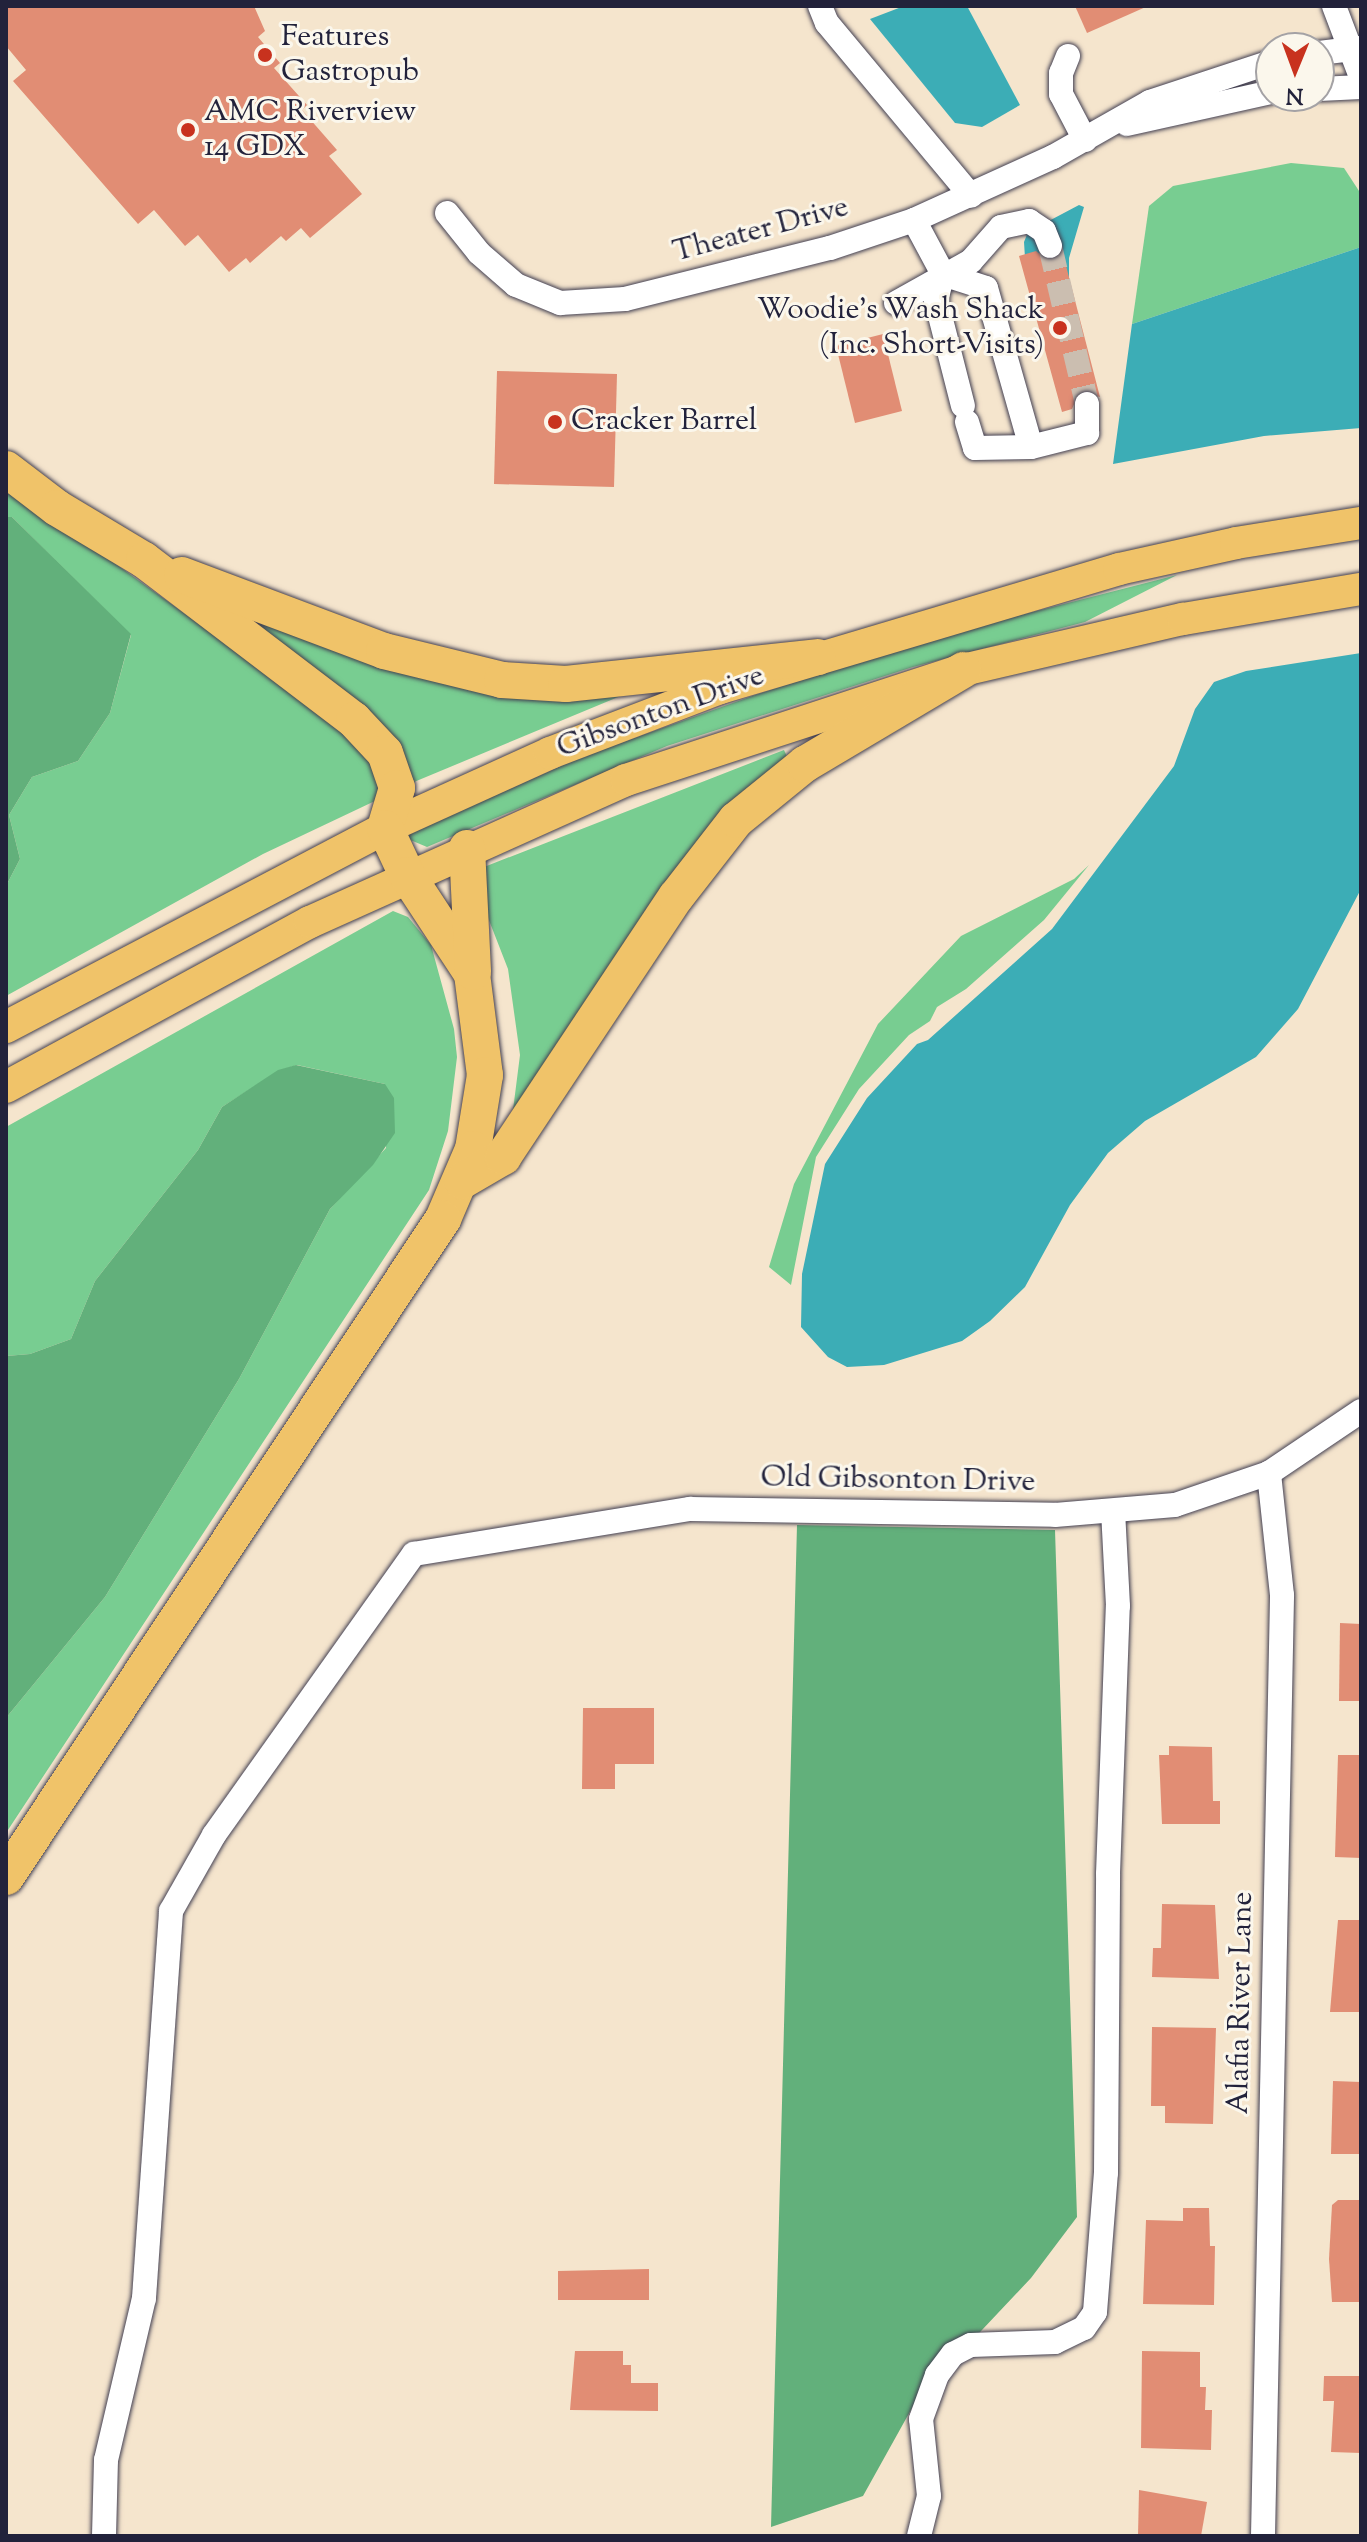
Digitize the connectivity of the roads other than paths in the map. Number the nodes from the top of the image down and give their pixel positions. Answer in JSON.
{"nodes":[{"id":1,"x":820,"y":6,"type":"edge"},
{"id":2,"x":1334,"y":6,"type":"edge"},
{"id":3,"x":1357,"y":48,"type":"edge"},
{"id":4,"x":1335,"y":51,"type":"edge"},
{"id":5,"x":1068,"y":56,"type":"dead end"},
{"id":6,"x":1255,"y":67,"type":"edge"},
{"id":7,"x":1361,"y":77,"type":"edge"},
{"id":8,"x":1361,"y":87,"type":"edge"},
{"id":9,"x":1335,"y":88,"type":"edge"},
{"id":10,"x":1255,"y":96,"type":"edge"},
{"id":11,"x":1095,"y":135,"type":"junction"},
{"id":12,"x":971,"y":196,"type":"junction"},
{"id":13,"x":447,"y":213,"type":"dead end"},
{"id":14,"x":914,"y":220,"type":"junction"},
{"id":15,"x":1050,"y":246,"type":"tunnel mouth"},
{"id":16,"x":943,"y":274,"type":"junction"},
{"id":17,"x":896,"y":303,"type":"dead end"},
{"id":18,"x":1087,"y":404,"type":"tunnel mouth"},
{"id":19,"x":1031,"y":447,"type":"junction"},
{"id":20,"x":6,"y":469,"type":"edge"},
{"id":21,"x":1361,"y":523,"type":"edge"},
{"id":22,"x":144,"y":560,"type":"junction"},
{"id":23,"x":1361,"y":589,"type":"edge"},
{"id":24,"x":818,"y":657,"type":"junction"},
{"id":25,"x":963,"y":670,"type":"junction"},
{"id":26,"x":385,"y":828,"type":"junction"},
{"id":27,"x":467,"y":848,"type":"junction"},
{"id":28,"x":407,"y":875,"type":"junction"},
{"id":29,"x":472,"y":974,"type":"junction"},
{"id":30,"x":6,"y":1027,"type":"edge"},
{"id":31,"x":6,"y":1087,"type":"edge"},
{"id":32,"x":462,"y":1181,"type":"junction"},
{"id":33,"x":1361,"y":1411,"type":"edge"},
{"id":34,"x":1269,"y":1473,"type":"junction"},
{"id":35,"x":1113,"y":1511,"type":"junction"},
{"id":36,"x":6,"y":1877,"type":"edge"},
{"id":37,"x":104,"y":2536,"type":"edge"},
{"id":38,"x":919,"y":2536,"type":"edge"},
{"id":39,"x":1263,"y":2536,"type":"edge"}],
"edges":[{"from":1,"to":12,"type":"street"},
{"from":2,"to":3,"type":"street"},
{"from":3,"to":4,"type":"street"},
{"from":3,"to":7,"type":"street"},
{"from":5,"to":11,"type":"street"},
{"from":6,"to":11,"type":"street","name":"Theater Drive"},
{"from":8,"to":9,"type":"street"},
{"from":10,"to":11,"type":"street","name":"Theater Drive"},
{"from":11,"to":12,"type":"street","name":"Theater Drive"},
{"from":12,"to":14,"type":"street","name":"Theater Drive"},
{"from":13,"to":14,"type":"street","name":"Theater Drive"},
{"from":14,"to":16,"type":"street"},
{"from":15,"to":16,"type":"street"},
{"from":16,"to":17,"type":"street"},
{"from":16,"to":19,"type":"street"},
{"from":16,"to":19,"type":"street"},
{"from":18,"to":19,"type":"street"},
{"from":20,"to":22,"type":"highway"},
{"from":21,"to":24,"type":"main road","name":"Gibsonton Drive"},
{"from":22,"to":24,"type":"highway"},
{"from":22,"to":26,"type":"highway"},
{"from":23,"to":25,"type":"main road","name":"Gibsonton Drive"},
{"from":24,"to":26,"type":"main road","name":"Gibsonton Drive"},
{"from":25,"to":27,"type":"main road","name":"Gibsonton Drive"},
{"from":25,"to":32,"type":"highway"},
{"from":26,"to":28,"type":"highway"},
{"from":26,"to":30,"type":"main road","name":"Gibsonton Drive"},
{"from":27,"to":28,"type":"main road","name":"Gibsonton Drive"},
{"from":27,"to":29,"type":"highway"},
{"from":28,"to":29,"type":"highway"},
{"from":28,"to":31,"type":"main road","name":"Gibsonton Drive"},
{"from":29,"to":32,"type":"highway"},
{"from":32,"to":36,"type":"highway"},
{"from":33,"to":34,"type":"street","name":"Old Gibsonton Drive"},
{"from":34,"to":35,"type":"street","name":"Old Gibsonton Drive"},
{"from":34,"to":39,"type":"street","name":"Alafia River Lane"},
{"from":35,"to":37,"type":"street","name":"Old Gibsonton Drive"},
{"from":35,"to":38,"type":"street"}]}
